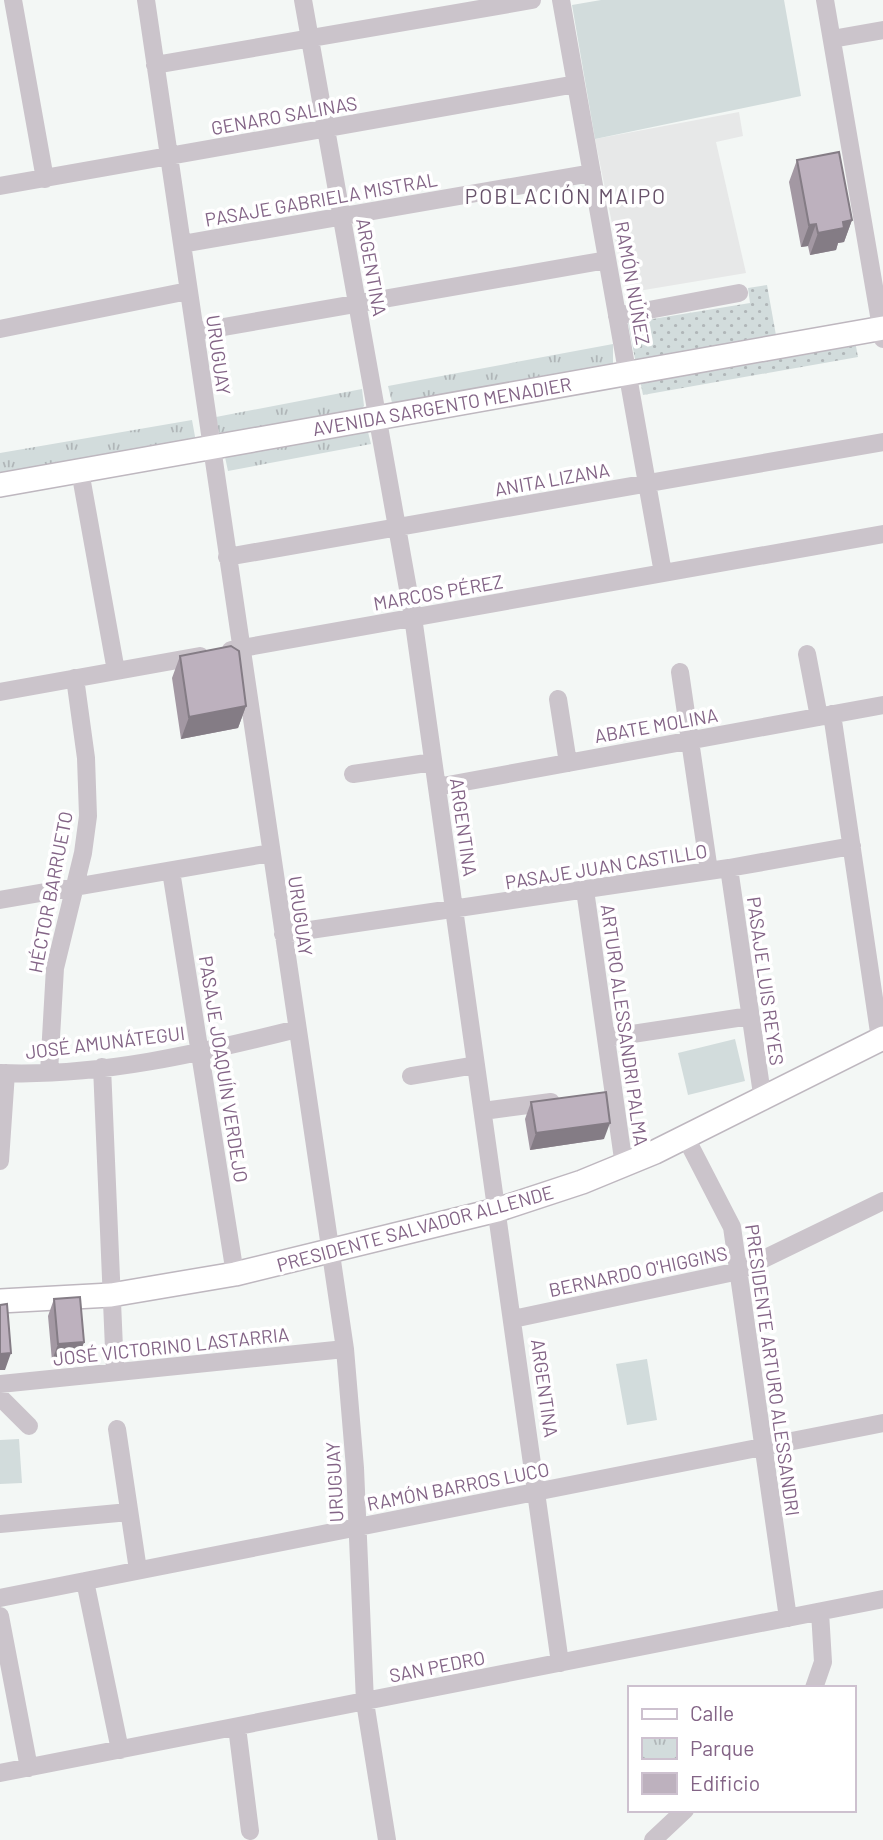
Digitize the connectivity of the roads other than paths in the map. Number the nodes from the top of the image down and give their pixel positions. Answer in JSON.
{"nodes":[{"id":1,"x":13,"y":0,"type":"edge"},
{"id":2,"x":146,"y":0,"type":"edge"},
{"id":3,"x":303,"y":0,"type":"edge"},
{"id":4,"x":532,"y":0,"type":"edge"},
{"id":5,"x":561,"y":0,"type":"edge"},
{"id":6,"x":825,"y":0,"type":"edge"},
{"id":7,"x":883,"y":30,"type":"edge"},
{"id":8,"x":310,"y":38,"type":"junction"},
{"id":9,"x":832,"y":39,"type":"junction"},
{"id":10,"x":155,"y":65,"type":"junction"},
{"id":11,"x":576,"y":84,"type":"junction"},
{"id":12,"x":326,"y":129,"type":"junction"},
{"id":13,"x":169,"y":157,"type":"junction"},
{"id":14,"x":592,"y":173,"type":"junction"},
{"id":15,"x":45,"y":179,"type":"junction"},
{"id":16,"x":0,"y":186,"type":"edge"},
{"id":17,"x":342,"y":217,"type":"junction"},
{"id":18,"x":182,"y":244,"type":"junction"},
{"id":19,"x":607,"y":260,"type":"junction"},
{"id":20,"x":188,"y":291,"type":"junction"},
{"id":21,"x":740,"y":293,"type":"dead end"},
{"id":22,"x":357,"y":304,"type":"junction"},
{"id":23,"x":617,"y":316,"type":"junction"},
{"id":24,"x":0,"y":329,"type":"edge"},
{"id":25,"x":195,"y":332,"type":"junction"},
{"id":26,"x":882,"y":332,"type":"edge"},
{"id":27,"x":628,"y":373,"type":"junction"},
{"id":28,"x":377,"y":418,"type":"junction"},
{"id":29,"x":883,"y":442,"type":"edge"},
{"id":30,"x":211,"y":447,"type":"junction"},
{"id":31,"x":80,"y":471,"type":"junction"},
{"id":32,"x":647,"y":483,"type":"junction"},
{"id":33,"x":0,"y":485,"type":"edge"},
{"id":34,"x":397,"y":527,"type":"junction"},
{"id":35,"x":883,"y":534,"type":"edge"},
{"id":36,"x":227,"y":557,"type":"junction"},
{"id":37,"x":663,"y":573,"type":"junction"},
{"id":38,"x":413,"y":617,"type":"junction"},
{"id":39,"x":241,"y":648,"type":"junction"},
{"id":40,"x":807,"y":654,"type":"dead end"},
{"id":41,"x":116,"y":671,"type":"junction"},
{"id":42,"x":680,"y":672,"type":"dead end"},
{"id":43,"x":75,"y":678,"type":"junction"},
{"id":44,"x":0,"y":692,"type":"edge"},
{"id":45,"x":558,"y":699,"type":"dead end"},
{"id":46,"x":883,"y":705,"type":"edge"},
{"id":47,"x":825,"y":715,"type":"junction"},
{"id":48,"x":690,"y":740,"type":"junction"},
{"id":49,"x":433,"y":762,"type":"junction"},
{"id":50,"x":568,"y":763,"type":"junction"},
{"id":51,"x":353,"y":774,"type":"dead end"},
{"id":52,"x":437,"y":787,"type":"junction"},
{"id":53,"x":852,"y":846,"type":"junction"},
{"id":54,"x":271,"y":853,"type":"junction"},
{"id":55,"x":729,"y":868,"type":"junction"},
{"id":56,"x":171,"y":871,"type":"junction"},
{"id":57,"x":709,"y":871,"type":"junction"},
{"id":58,"x":74,"y":889,"type":"junction"},
{"id":59,"x":586,"y":890,"type":"junction"},
{"id":60,"x":0,"y":900,"type":"edge"},
{"id":61,"x":454,"y":910,"type":"junction"},
{"id":62,"x":283,"y":934,"type":"junction"},
{"id":63,"x":750,"y":1016,"type":"junction"},
{"id":64,"x":297,"y":1029,"type":"junction"},
{"id":65,"x":606,"y":1038,"type":"junction"},
{"id":66,"x":882,"y":1039,"type":"edge"},
{"id":67,"x":200,"y":1052,"type":"junction"},
{"id":68,"x":476,"y":1065,"type":"junction"},
{"id":69,"x":102,"y":1066,"type":"junction"},
{"id":70,"x":49,"y":1072,"type":"junction"},
{"id":71,"x":3,"y":1073,"type":"edge"},
{"id":72,"x":411,"y":1076,"type":"dead end"},
{"id":73,"x":575,"y":1099,"type":"edge"},
{"id":74,"x":763,"y":1101,"type":"junction"},
{"id":75,"x":483,"y":1111,"type":"junction"},
{"id":76,"x":686,"y":1138,"type":"junction"},
{"id":77,"x":0,"y":1161,"type":"edge"},
{"id":78,"x":624,"y":1166,"type":"junction"},
{"id":79,"x":883,"y":1201,"type":"edge"},
{"id":80,"x":497,"y":1210,"type":"junction"},
{"id":81,"x":329,"y":1253,"type":"junction"},
{"id":82,"x":740,"y":1271,"type":"junction"},
{"id":83,"x":235,"y":1274,"type":"junction"},
{"id":84,"x":111,"y":1295,"type":"junction"},
{"id":85,"x":0,"y":1301,"type":"edge"},
{"id":86,"x":513,"y":1319,"type":"junction"},
{"id":87,"x":345,"y":1349,"type":"junction"},
{"id":88,"x":115,"y":1372,"type":"junction"},
{"id":89,"x":0,"y":1384,"type":"edge"},
{"id":90,"x":0,"y":1397,"type":"edge"},
{"id":91,"x":883,"y":1423,"type":"edge"},
{"id":92,"x":29,"y":1426,"type":"dead end"},
{"id":93,"x":117,"y":1429,"type":"dead end"},
{"id":94,"x":765,"y":1447,"type":"junction"},
{"id":95,"x":538,"y":1491,"type":"junction"},
{"id":96,"x":129,"y":1512,"type":"junction"},
{"id":97,"x":0,"y":1524,"type":"edge"},
{"id":98,"x":358,"y":1527,"type":"junction"},
{"id":99,"x":138,"y":1570,"type":"junction"},
{"id":100,"x":85,"y":1581,"type":"junction"},
{"id":101,"x":0,"y":1598,"type":"edge"},
{"id":102,"x":883,"y":1599,"type":"edge"},
{"id":103,"x":820,"y":1612,"type":"junction"},
{"id":104,"x":0,"y":1616,"type":"edge"},
{"id":105,"x":788,"y":1618,"type":"junction"},
{"id":106,"x":560,"y":1663,"type":"junction"},
{"id":107,"x":815,"y":1686,"type":"edge"},
{"id":108,"x":365,"y":1702,"type":"junction"},
{"id":109,"x":237,"y":1727,"type":"junction"},
{"id":110,"x":120,"y":1750,"type":"junction"},
{"id":111,"x":29,"y":1768,"type":"junction"},
{"id":112,"x":0,"y":1773,"type":"edge"},
{"id":113,"x":683,"y":1812,"type":"edge"},
{"id":114,"x":250,"y":1831,"type":"dead end"},
{"id":115,"x":387,"y":1840,"type":"edge"},
{"id":116,"x":653,"y":1840,"type":"edge"}],
"edges":[{"from":1,"to":15,"type":"street"},
{"from":2,"to":10,"type":"street","name":"URUGUAY"},
{"from":3,"to":8,"type":"street","name":"ARGENTINA"},
{"from":4,"to":8,"type":"street"},
{"from":5,"to":11,"type":"street","name":"RAMÓN NÚÑEZ"},
{"from":6,"to":9,"type":"street"},
{"from":7,"to":9,"type":"street"},
{"from":8,"to":10,"type":"street"},
{"from":8,"to":12,"type":"street","name":"ARGENTINA"},
{"from":9,"to":26,"type":"street"},
{"from":10,"to":13,"type":"street","name":"URUGUAY"},
{"from":11,"to":12,"type":"street","name":"GENARO SALINAS"},
{"from":11,"to":14,"type":"street","name":"RAMÓN NÚÑEZ"},
{"from":12,"to":13,"type":"street","name":"GENARO SALINAS"},
{"from":12,"to":17,"type":"street","name":"ARGENTINA"},
{"from":13,"to":15,"type":"street","name":"GENARO SALINAS"},
{"from":13,"to":18,"type":"street","name":"URUGUAY"},
{"from":14,"to":17,"type":"street","name":"PASAJE GABRIELA MISTRAL"},
{"from":14,"to":19,"type":"street","name":"RAMÓN NÚÑEZ"},
{"from":15,"to":16,"type":"street","name":"GENARO SALINAS"},
{"from":17,"to":18,"type":"street","name":"PASAJE GABRIELA MISTRAL"},
{"from":17,"to":22,"type":"street","name":"ARGENTINA"},
{"from":18,"to":20,"type":"street","name":"URUGUAY"},
{"from":19,"to":22,"type":"street"},
{"from":19,"to":23,"type":"street","name":"RAMÓN NÚÑEZ"},
{"from":20,"to":24,"type":"street"},
{"from":20,"to":25,"type":"street","name":"URUGUAY"},
{"from":21,"to":23,"type":"street"},
{"from":22,"to":25,"type":"street"},
{"from":22,"to":28,"type":"street","name":"ARGENTINA"},
{"from":23,"to":27,"type":"street","name":"RAMÓN NÚÑEZ"},
{"from":25,"to":30,"type":"street","name":"URUGUAY"},
{"from":26,"to":27,"type":"main road","name":"AVENIDA SARGENTO MENADIER"},
{"from":27,"to":28,"type":"main road","name":"AVENIDA SARGENTO MENADIER"},
{"from":27,"to":32,"type":"street","name":"RAMÓN NÚÑEZ"},
{"from":28,"to":30,"type":"main road","name":"AVENIDA SARGENTO MENADIER"},
{"from":28,"to":34,"type":"street","name":"ARGENTINA"},
{"from":29,"to":32,"type":"street","name":"ANITA LIZANA"},
{"from":30,"to":31,"type":"main road","name":"AVENIDA SARGENTO MENADIER"},
{"from":30,"to":36,"type":"street","name":"URUGUAY"},
{"from":31,"to":33,"type":"main road","name":"AVENIDA SARGENTO MENADIER"},
{"from":31,"to":41,"type":"street"},
{"from":32,"to":34,"type":"street","name":"ANITA LIZANA"},
{"from":32,"to":37,"type":"street","name":"RAMÓN NÚÑEZ"},
{"from":34,"to":36,"type":"street","name":"ANITA LIZANA"},
{"from":34,"to":38,"type":"street","name":"ARGENTINA"},
{"from":35,"to":37,"type":"street","name":"MARCOS PÉREZ"},
{"from":36,"to":39,"type":"street","name":"URUGUAY"},
{"from":37,"to":38,"type":"street","name":"MARCOS PÉREZ"},
{"from":38,"to":39,"type":"street","name":"MARCOS PÉREZ"},
{"from":38,"to":49,"type":"street","name":"ARGENTINA"},
{"from":39,"to":41,"type":"street","name":"MARCOS PÉREZ"},
{"from":39,"to":54,"type":"street","name":"URUGUAY"},
{"from":40,"to":47,"type":"street"},
{"from":41,"to":43,"type":"street","name":"MARCOS PÉREZ"},
{"from":42,"to":48,"type":"street"},
{"from":43,"to":44,"type":"street","name":"MARCOS PÉREZ"},
{"from":43,"to":58,"type":"street","name":"HÉCTOR BARRUETO"},
{"from":45,"to":50,"type":"street"},
{"from":46,"to":47,"type":"street","name":"ABATE MOLINA"},
{"from":47,"to":48,"type":"street","name":"ABATE MOLINA"},
{"from":47,"to":53,"type":"street"},
{"from":48,"to":50,"type":"street","name":"ABATE MOLINA"},
{"from":48,"to":57,"type":"street"},
{"from":49,"to":51,"type":"street"},
{"from":49,"to":52,"type":"street","name":"ARGENTINA"},
{"from":50,"to":52,"type":"street","name":"ABATE MOLINA"},
{"from":52,"to":61,"type":"street","name":"ARGENTINA"},
{"from":53,"to":55,"type":"street","name":"PASAJE JUAN CASTILLO"},
{"from":53,"to":66,"type":"street"},
{"from":54,"to":56,"type":"street"},
{"from":54,"to":62,"type":"street","name":"URUGUAY"},
{"from":55,"to":57,"type":"street","name":"PASAJE JUAN CASTILLO"},
{"from":55,"to":63,"type":"street","name":"PASAJE LUIS REYES"},
{"from":56,"to":58,"type":"street"},
{"from":56,"to":67,"type":"street","name":"PASAJE JOAQUÍN VERDEJO"},
{"from":57,"to":59,"type":"street","name":"PASAJE JUAN CASTILLO"},
{"from":58,"to":60,"type":"street"},
{"from":58,"to":70,"type":"street","name":"HÉCTOR BARRUETO"},
{"from":59,"to":61,"type":"street","name":"PASAJE JUAN CASTILLO"},
{"from":59,"to":65,"type":"street","name":"ARTURO ALESSANDRI PALMA"},
{"from":61,"to":62,"type":"street","name":"PASAJE JUAN CASTILLO"},
{"from":61,"to":68,"type":"street","name":"ARGENTINA"},
{"from":62,"to":64,"type":"street","name":"URUGUAY"},
{"from":63,"to":65,"type":"street"},
{"from":63,"to":74,"type":"street","name":"PASAJE LUIS REYES"},
{"from":64,"to":67,"type":"street","name":"JOSÉ AMUNÁTEGUI"},
{"from":64,"to":81,"type":"street","name":"URUGUAY"},
{"from":65,"to":78,"type":"street","name":"ARTURO ALESSANDRI PALMA"},
{"from":66,"to":74,"type":"main road","name":"PRESIDENTE SALVADOR ALLENDE"},
{"from":67,"to":69,"type":"street","name":"JOSÉ AMUNÁTEGUI"},
{"from":67,"to":83,"type":"street","name":"PASAJE JOAQUÍN VERDEJO"},
{"from":68,"to":72,"type":"street"},
{"from":68,"to":75,"type":"street","name":"ARGENTINA"},
{"from":69,"to":70,"type":"street","name":"JOSÉ AMUNÁTEGUI"},
{"from":69,"to":84,"type":"street"},
{"from":70,"to":71,"type":"street","name":"JOSÉ AMUNÁTEGUI"},
{"from":71,"to":77,"type":"street"},
{"from":73,"to":75,"type":"street"},
{"from":74,"to":76,"type":"main road","name":"PRESIDENTE SALVADOR ALLENDE"},
{"from":75,"to":80,"type":"street","name":"ARGENTINA"},
{"from":76,"to":78,"type":"main road","name":"PRESIDENTE SALVADOR ALLENDE"},
{"from":76,"to":82,"type":"street","name":"PRESIDENTE ARTURO ALESSANDRI"},
{"from":78,"to":80,"type":"main road","name":"PRESIDENTE SALVADOR ALLENDE"},
{"from":79,"to":82,"type":"street","name":"BERNARDO O'HIGGINS"},
{"from":80,"to":81,"type":"main road","name":"PRESIDENTE SALVADOR ALLENDE"},
{"from":80,"to":86,"type":"street","name":"ARGENTINA"},
{"from":81,"to":83,"type":"main road","name":"PRESIDENTE SALVADOR ALLENDE"},
{"from":81,"to":87,"type":"street","name":"URUGUAY"},
{"from":82,"to":86,"type":"street","name":"BERNARDO O'HIGGINS"},
{"from":82,"to":94,"type":"street","name":"PRESIDENTE ARTURO ALESSANDRI"},
{"from":83,"to":84,"type":"main road","name":"PRESIDENTE SALVADOR ALLENDE"},
{"from":84,"to":85,"type":"main road","name":"PRESIDENTE SALVADOR ALLENDE"},
{"from":84,"to":88,"type":"street"},
{"from":86,"to":95,"type":"street","name":"ARGENTINA"},
{"from":87,"to":88,"type":"street","name":"JOSÉ VICTORINO LASTARRIA"},
{"from":87,"to":98,"type":"street","name":"URUGUAY"},
{"from":88,"to":89,"type":"street","name":"JOSÉ VICTORINO LASTARRIA"},
{"from":90,"to":92,"type":"street"},
{"from":91,"to":94,"type":"street","name":"RAMÓN BARROS LUCO"},
{"from":93,"to":96,"type":"street"},
{"from":94,"to":95,"type":"street","name":"RAMÓN BARROS LUCO"},
{"from":94,"to":105,"type":"street","name":"PRESIDENTE ARTURO ALESSANDRI"},
{"from":95,"to":98,"type":"street","name":"RAMÓN BARROS LUCO"},
{"from":95,"to":106,"type":"street","name":"ARGENTINA"},
{"from":96,"to":97,"type":"street"},
{"from":96,"to":99,"type":"street"},
{"from":98,"to":99,"type":"street","name":"RAMÓN BARROS LUCO"},
{"from":98,"to":108,"type":"street","name":"URUGUAY"},
{"from":99,"to":100,"type":"street","name":"RAMÓN BARROS LUCO"},
{"from":100,"to":101,"type":"street","name":"RAMÓN BARROS LUCO"},
{"from":100,"to":110,"type":"street"},
{"from":102,"to":103,"type":"street","name":"SAN PEDRO"},
{"from":103,"to":105,"type":"street","name":"SAN PEDRO"},
{"from":103,"to":107,"type":"street"},
{"from":104,"to":111,"type":"street"},
{"from":105,"to":106,"type":"street","name":"SAN PEDRO"},
{"from":106,"to":108,"type":"street","name":"SAN PEDRO"},
{"from":108,"to":109,"type":"street","name":"SAN PEDRO"},
{"from":108,"to":115,"type":"street","name":"URUGUAY"},
{"from":109,"to":110,"type":"street","name":"SAN PEDRO"},
{"from":109,"to":114,"type":"street"},
{"from":110,"to":111,"type":"street","name":"SAN PEDRO"},
{"from":111,"to":112,"type":"street","name":"SAN PEDRO"},
{"from":113,"to":116,"type":"street"}]}
